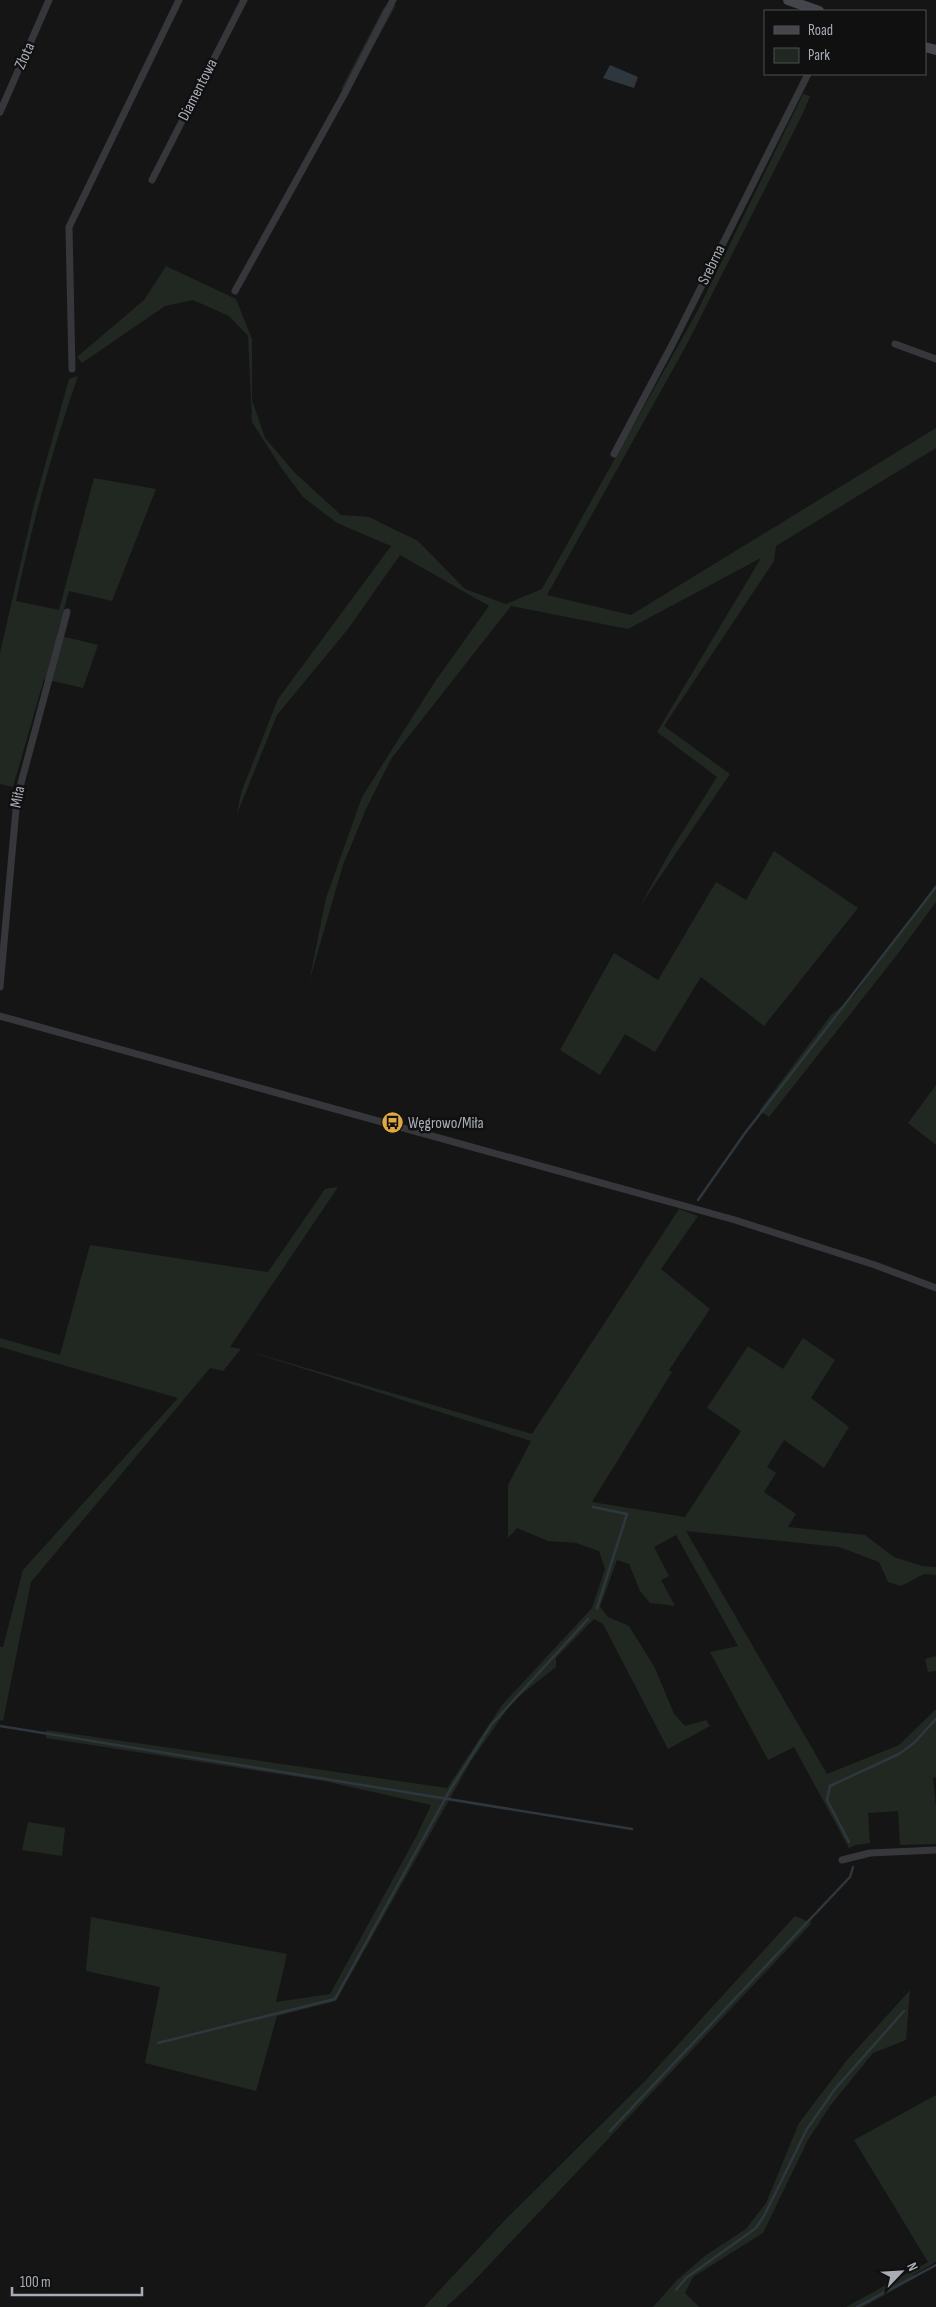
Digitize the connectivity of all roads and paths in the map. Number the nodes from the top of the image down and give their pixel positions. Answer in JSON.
{"nodes":[{"id":1,"x":49,"y":0,"type":"edge"},
{"id":2,"x":179,"y":0,"type":"edge"},
{"id":3,"x":244,"y":0,"type":"edge"},
{"id":4,"x":393,"y":0,"type":"edge"},
{"id":5,"x":788,"y":0,"type":"edge"},
{"id":6,"x":816,"y":10,"type":"edge"},
{"id":7,"x":807,"y":75,"type":"edge"},
{"id":8,"x":0,"y":112,"type":"edge"},
{"id":9,"x":152,"y":180,"type":"dead end"},
{"id":10,"x":235,"y":291,"type":"dead end"},
{"id":11,"x":895,"y":344,"type":"dead end"},
{"id":12,"x":936,"y":359,"type":"edge"},
{"id":13,"x":72,"y":369,"type":"dead end"},
{"id":14,"x":614,"y":454,"type":"dead end"},
{"id":15,"x":67,"y":612,"type":"dead end"},
{"id":16,"x":0,"y":987,"type":"edge"},
{"id":17,"x":0,"y":1016,"type":"edge"},
{"id":18,"x":936,"y":1288,"type":"edge"},
{"id":19,"x":936,"y":1850,"type":"edge"},
{"id":20,"x":842,"y":1860,"type":"dead end"}],
"edges":[{"from":1,"to":8,"type":"street","name":"Złota"},
{"from":2,"to":13,"type":"street"},
{"from":3,"to":9,"type":"street","name":"Diamentowa"},
{"from":4,"to":10,"type":"street"},
{"from":5,"to":6,"type":"street"},
{"from":7,"to":14,"type":"street","name":"Srebrna"},
{"from":11,"to":12,"type":"street"},
{"from":15,"to":16,"type":"street","name":"Miła"},
{"from":17,"to":18,"type":"street"},
{"from":19,"to":20,"type":"street"}]}
